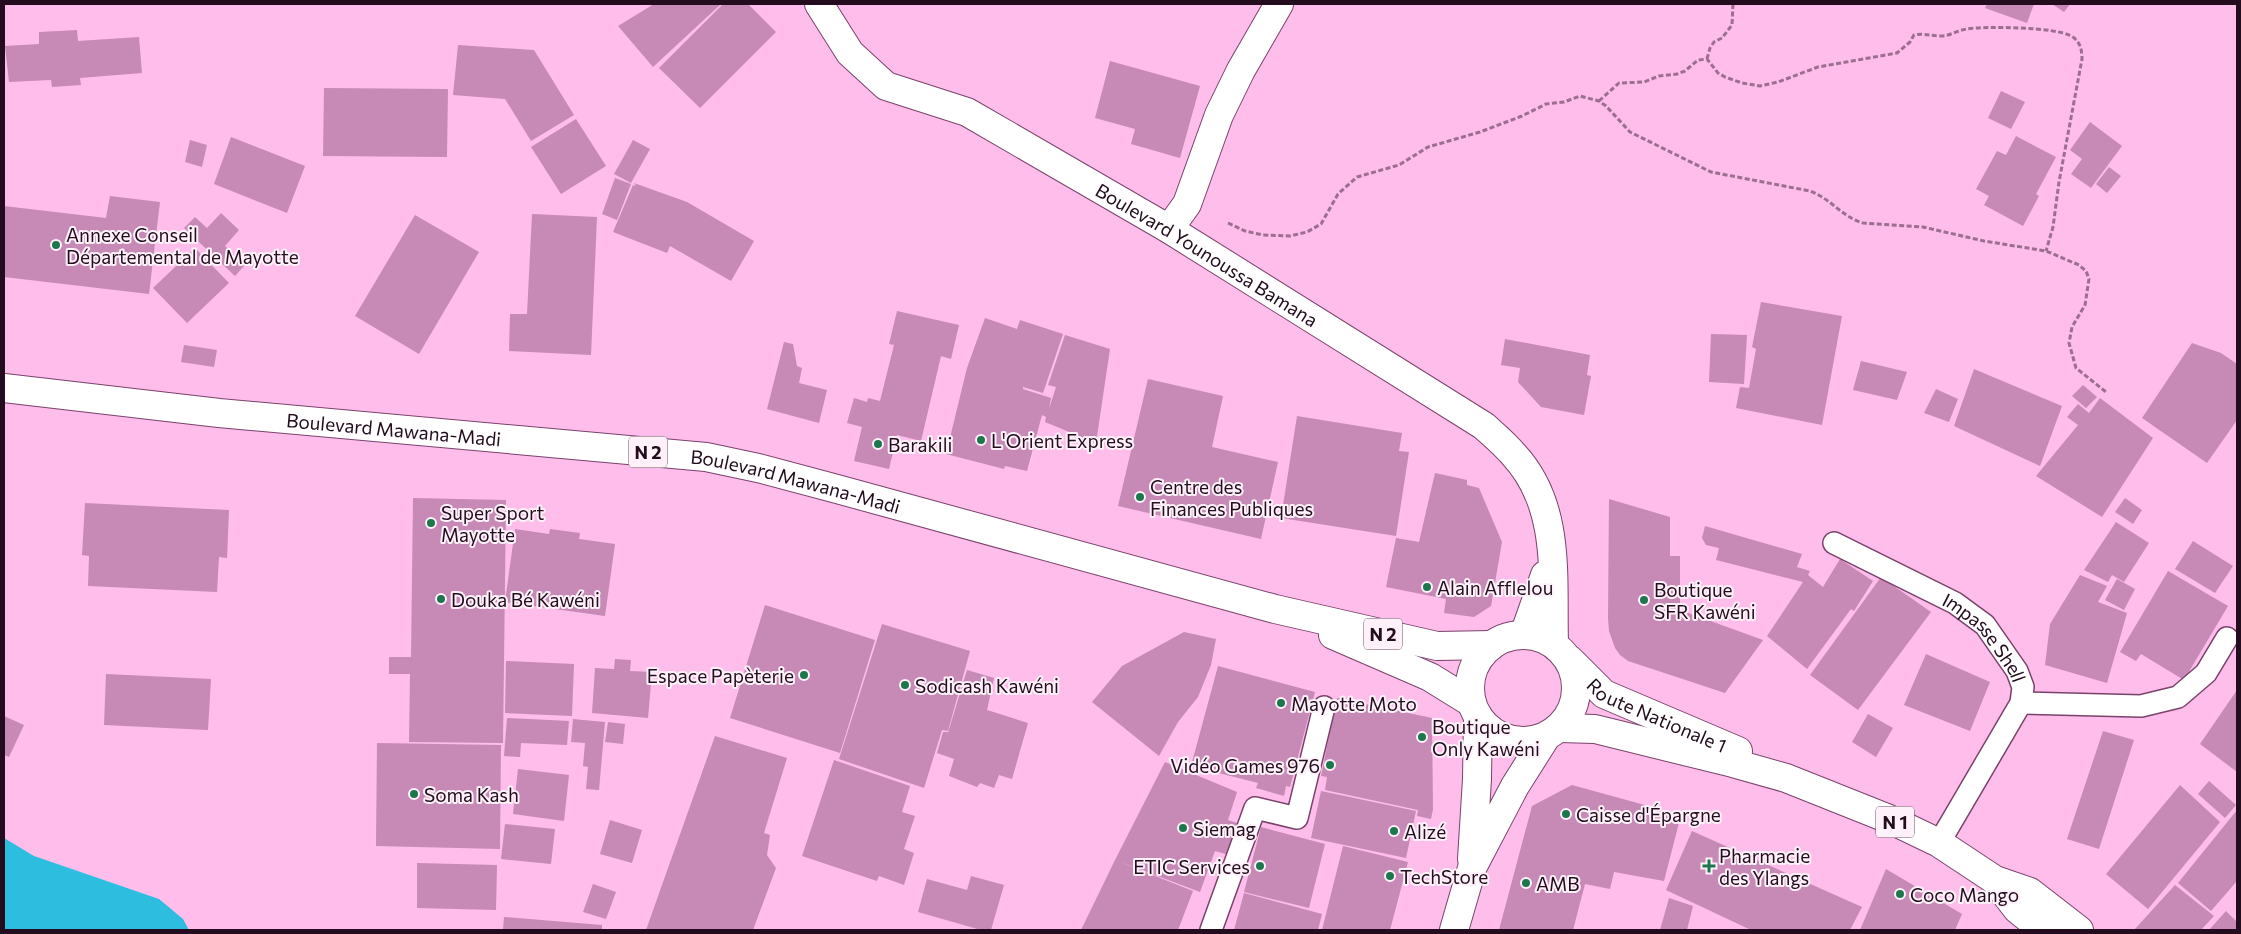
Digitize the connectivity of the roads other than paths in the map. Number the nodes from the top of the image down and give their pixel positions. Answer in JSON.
{"nodes":[{"id":1,"x":819,"y":4,"type":"edge"},
{"id":2,"x":1279,"y":4,"type":"edge"},
{"id":3,"x":1169,"y":229,"type":"junction"},
{"id":4,"x":4,"y":388,"type":"edge"},
{"id":5,"x":1834,"y":542,"type":"dead end"},
{"id":6,"x":1553,"y":550,"type":"junction"},
{"id":7,"x":1274,"y":609,"type":"junction"},
{"id":8,"x":1524,"y":635,"type":"junction"},
{"id":9,"x":2227,"y":638,"type":"dead end"},
{"id":10,"x":1492,"y":645,"type":"junction"},
{"id":11,"x":1559,"y":649,"type":"junction"},
{"id":12,"x":2021,"y":703,"type":"junction"},
{"id":13,"x":1324,"y":707,"type":"dead end"},
{"id":14,"x":1475,"y":710,"type":"junction"},
{"id":15,"x":1552,"y":732,"type":"junction"},
{"id":16,"x":1786,"y":778,"type":"junction"},
{"id":17,"x":1939,"y":843,"type":"junction"},
{"id":18,"x":1472,"y":868,"type":"junction"},
{"id":19,"x":1995,"y":880,"type":"junction"},
{"id":20,"x":1211,"y":930,"type":"edge"},
{"id":21,"x":1454,"y":930,"type":"edge"},
{"id":22,"x":2043,"y":930,"type":"edge"},
{"id":23,"x":2079,"y":930,"type":"edge"}],
"edges":[{"from":1,"to":3,"type":"main road","name":"Boulevard Younoussa Bamana"},
{"from":2,"to":3,"type":"main road"},
{"from":3,"to":6,"type":"main road","name":"Boulevard Younoussa Bamana"},
{"from":4,"to":7,"type":"main road","name":"Boulevard Mawana-Madi","number":"N 2"},
{"from":5,"to":12,"type":"lane","name":"Impasse Shell"},
{"from":6,"to":8,"type":"main road","name":"Boulevard Younoussa Bamana"},
{"from":6,"to":11,"type":"main road","name":"Boulevard Younoussa Bamana"},
{"from":7,"to":10,"type":"main road","name":"Boulevard Mawana-Madi","number":"N 2"},
{"from":7,"to":14,"type":"main road","name":"Boulevard Mawana-Madi","number":"N 2"},
{"from":8,"to":10,"type":"main road"},
{"from":8,"to":11,"type":"main road"},
{"from":9,"to":12,"type":"lane"},
{"from":10,"to":14,"type":"main road"},
{"from":11,"to":15,"type":"main road"},
{"from":11,"to":16,"type":"main road","name":"Route Nationale 1","number":"N 1"},
{"from":12,"to":17,"type":"lane","name":"Impasse Shell"},
{"from":13,"to":20,"type":"lane"},
{"from":14,"to":15,"type":"main road"},
{"from":14,"to":18,"type":"main road"},
{"from":15,"to":16,"type":"main road","name":"Route Nationale 1","number":"N 1"},
{"from":15,"to":18,"type":"main road"},
{"from":16,"to":17,"type":"main road","name":"Route Nationale 1","number":"N 1"},
{"from":17,"to":19,"type":"main road","name":"Route Nationale 1","number":"N 1"},
{"from":18,"to":21,"type":"main road"},
{"from":19,"to":22,"type":"main road","name":"Route Nationale 1","number":"N 1"},
{"from":19,"to":23,"type":"main road","name":"Route Nationale 1","number":"N 1"}]}
